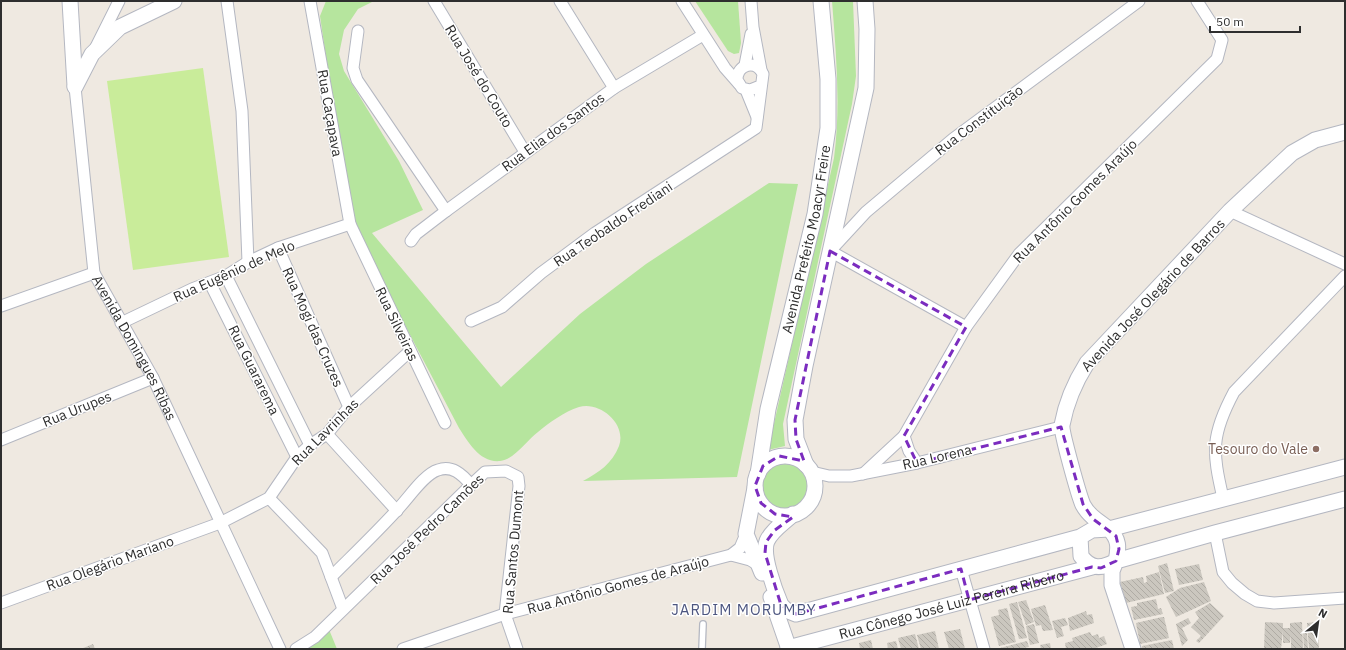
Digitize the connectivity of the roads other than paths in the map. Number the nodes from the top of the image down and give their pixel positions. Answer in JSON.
{"nodes":[{"id":1,"x":70,"y":1,"type":"edge"},
{"id":2,"x":119,"y":1,"type":"edge"},
{"id":3,"x":174,"y":1,"type":"edge"},
{"id":4,"x":227,"y":1,"type":"edge"},
{"id":5,"x":310,"y":1,"type":"edge"},
{"id":6,"x":434,"y":1,"type":"edge"},
{"id":7,"x":560,"y":1,"type":"edge"},
{"id":8,"x":682,"y":1,"type":"edge"},
{"id":9,"x":751,"y":1,"type":"edge"},
{"id":10,"x":821,"y":1,"type":"edge"},
{"id":11,"x":865,"y":1,"type":"edge"},
{"id":12,"x":1139,"y":1,"type":"edge"},
{"id":13,"x":1197,"y":1,"type":"edge"},
{"id":14,"x":753,"y":27,"type":"junction"},
{"id":15,"x":358,"y":31,"type":"dead end"},
{"id":16,"x":703,"y":35,"type":"junction"},
{"id":17,"x":92,"y":54,"type":"junction"},
{"id":18,"x":720,"y":58,"type":"junction"},
{"id":19,"x":743,"y":67,"type":"junction"},
{"id":20,"x":761,"y":70,"type":"junction"},
{"id":21,"x":760,"y":86,"type":"junction"},
{"id":22,"x":75,"y":87,"type":"junction"},
{"id":23,"x":742,"y":87,"type":"junction"},
{"id":24,"x":614,"y":88,"type":"junction"},
{"id":25,"x":757,"y":123,"type":"junction"},
{"id":26,"x":1345,"y":132,"type":"edge"},
{"id":27,"x":525,"y":152,"type":"junction"},
{"id":28,"x":446,"y":211,"type":"junction"},
{"id":29,"x":1230,"y":211,"type":"junction"},
{"id":30,"x":350,"y":224,"type":"junction"},
{"id":31,"x":411,"y":240,"type":"dead end"},
{"id":32,"x":278,"y":248,"type":"junction"},
{"id":33,"x":830,"y":251,"type":"junction"},
{"id":34,"x":248,"y":262,"type":"junction"},
{"id":35,"x":1345,"y":264,"type":"edge"},
{"id":36,"x":94,"y":273,"type":"junction"},
{"id":37,"x":226,"y":276,"type":"junction"},
{"id":38,"x":1345,"y":276,"type":"edge"},
{"id":39,"x":210,"y":283,"type":"junction"},
{"id":40,"x":1,"y":306,"type":"edge"},
{"id":41,"x":471,"y":321,"type":"dead end"},
{"id":42,"x":122,"y":323,"type":"junction"},
{"id":43,"x":966,"y":327,"type":"junction"},
{"id":44,"x":410,"y":350,"type":"junction"},
{"id":45,"x":153,"y":378,"type":"junction"},
{"id":46,"x":349,"y":406,"type":"junction"},
{"id":47,"x":445,"y":423,"type":"dead end"},
{"id":48,"x":1061,"y":427,"type":"junction"},
{"id":49,"x":327,"y":434,"type":"junction"},
{"id":50,"x":904,"y":436,"type":"junction"},
{"id":51,"x":1,"y":440,"type":"edge"},
{"id":52,"x":310,"y":445,"type":"junction"},
{"id":53,"x":297,"y":457,"type":"junction"},
{"id":54,"x":917,"y":463,"type":"junction"},
{"id":55,"x":1345,"y":467,"type":"edge"},
{"id":56,"x":809,"y":468,"type":"junction"},
{"id":57,"x":863,"y":474,"type":"junction"},
{"id":58,"x":518,"y":477,"type":"joint"},
{"id":59,"x":756,"y":480,"type":"junction"},
{"id":60,"x":471,"y":485,"type":"junction"},
{"id":61,"x":269,"y":498,"type":"junction"},
{"id":62,"x":1223,"y":498,"type":"junction"},
{"id":63,"x":1345,"y":499,"type":"edge"},
{"id":64,"x":397,"y":511,"type":"junction"},
{"id":65,"x":793,"y":514,"type":"junction"},
{"id":66,"x":220,"y":523,"type":"junction"},
{"id":67,"x":1109,"y":529,"type":"junction"},
{"id":68,"x":1215,"y":532,"type":"junction"},
{"id":69,"x":746,"y":534,"type":"junction"},
{"id":70,"x":1080,"y":537,"type":"junction"},
{"id":71,"x":732,"y":555,"type":"junction"},
{"id":72,"x":1116,"y":561,"type":"junction"},
{"id":73,"x":760,"y":566,"type":"junction"},
{"id":74,"x":1092,"y":567,"type":"junction"},
{"id":75,"x":962,"y":569,"type":"junction"},
{"id":76,"x":331,"y":577,"type":"junction"},
{"id":77,"x":1345,"y":598,"type":"edge"},
{"id":78,"x":969,"y":600,"type":"junction"},
{"id":79,"x":1,"y":603,"type":"edge"},
{"id":80,"x":343,"y":609,"type":"junction"},
{"id":81,"x":505,"y":614,"type":"junction"},
{"id":82,"x":703,"y":624,"type":"dead end"},
{"id":83,"x":788,"y":648,"type":"edge"},
{"id":84,"x":280,"y":649,"type":"edge"},
{"id":85,"x":296,"y":649,"type":"edge"},
{"id":86,"x":403,"y":649,"type":"edge"},
{"id":87,"x":517,"y":649,"type":"edge"},
{"id":88,"x":702,"y":649,"type":"edge"},
{"id":89,"x":984,"y":649,"type":"edge"},
{"id":90,"x":1133,"y":649,"type":"edge"}],
"edges":[{"from":1,"to":22,"type":"street","name":"Avenida Domingues Ribas"},
{"from":2,"to":17,"type":"street"},
{"from":3,"to":17,"type":"street"},
{"from":4,"to":34,"type":"street"},
{"from":5,"to":30,"type":"street","name":"Rua Caçapava"},
{"from":6,"to":27,"type":"street","name":"Rua José do Couto"},
{"from":7,"to":24,"type":"street"},
{"from":8,"to":16,"type":"street"},
{"from":9,"to":14,"type":"street"},
{"from":10,"to":59,"type":"street","name":"Avenida Prefeito Moacyr Freire"},
{"from":11,"to":33,"type":"street","name":"Avenida Prefeito Moacyr Freire"},
{"from":12,"to":33,"type":"street","name":"Rua Constituição"},
{"from":13,"to":43,"type":"street","name":"Rua Antônio Gomes Araújo"},
{"from":14,"to":19,"type":"street"},
{"from":14,"to":20,"type":"street"},
{"from":15,"to":28,"type":"street"},
{"from":16,"to":18,"type":"street"},
{"from":16,"to":24,"type":"street","name":"Rua Elia dos Santos"},
{"from":17,"to":22,"type":"street"},
{"from":18,"to":19,"type":"street"},
{"from":18,"to":23,"type":"street"},
{"from":19,"to":20,"type":"street"},
{"from":19,"to":23,"type":"street"},
{"from":20,"to":21,"type":"street"},
{"from":21,"to":23,"type":"street"},
{"from":21,"to":25,"type":"street"},
{"from":22,"to":36,"type":"street","name":"Avenida Domingues Ribas"},
{"from":23,"to":25,"type":"street"},
{"from":24,"to":27,"type":"street","name":"Rua Elia dos Santos"},
{"from":25,"to":41,"type":"street","name":"Rua Teobaldo Frediani"},
{"from":26,"to":29,"type":"street","name":"Avenida José Olegário de Barros"},
{"from":27,"to":28,"type":"street","name":"Rua Elia dos Santos"},
{"from":28,"to":31,"type":"street","name":"Rua Elia dos Santos"},
{"from":29,"to":35,"type":"street"},
{"from":29,"to":48,"type":"street","name":"Avenida José Olegário de Barros"},
{"from":30,"to":32,"type":"street","name":"Rua Eugênio de Melo"},
{"from":30,"to":44,"type":"street","name":"Rua Silveiras"},
{"from":32,"to":34,"type":"street","name":"Rua Eugênio de Melo"},
{"from":32,"to":46,"type":"street","name":"Rua Mogi das Cruzes"},
{"from":33,"to":43,"type":"street"},
{"from":33,"to":56,"type":"street","name":"Avenida Prefeito Moacyr Freire"},
{"from":34,"to":37,"type":"street","name":"Rua Eugênio de Melo"},
{"from":36,"to":40,"type":"street"},
{"from":36,"to":42,"type":"street","name":"Avenida Domingues Ribas"},
{"from":37,"to":39,"type":"street","name":"Rua Eugênio de Melo"},
{"from":37,"to":52,"type":"street","name":"Rua Guararema"},
{"from":38,"to":62,"type":"street"},
{"from":39,"to":42,"type":"street","name":"Rua Eugênio de Melo"},
{"from":39,"to":53,"type":"street","name":"Rua Guararema"},
{"from":42,"to":45,"type":"street","name":"Avenida Domingues Ribas"},
{"from":43,"to":50,"type":"street","name":"Rua Antônio Gomes Araújo"},
{"from":44,"to":46,"type":"street","name":"Rua Lavrinhas"},
{"from":44,"to":47,"type":"street","name":"Rua Silveiras"},
{"from":45,"to":51,"type":"street","name":"Rua Urupes"},
{"from":45,"to":66,"type":"street","name":"Avenida Domingues Ribas"},
{"from":46,"to":49,"type":"street","name":"Rua Lavrinhas"},
{"from":48,"to":54,"type":"street","name":"Rua Lorena"},
{"from":48,"to":67,"type":"street"},
{"from":49,"to":52,"type":"street","name":"Rua Lavrinhas"},
{"from":49,"to":64,"type":"street"},
{"from":50,"to":54,"type":"street"},
{"from":50,"to":57,"type":"street","name":"Rua Antônio Gomes Araújo"},
{"from":52,"to":53,"type":"street","name":"Rua Lavrinhas"},
{"from":53,"to":61,"type":"street","name":"Rua Lavrinhas"},
{"from":54,"to":57,"type":"street","name":"Rua Lorena"},
{"from":55,"to":62,"type":"street"},
{"from":56,"to":57,"type":"street","name":"Rua Lorena"},
{"from":56,"to":59,"type":"street"},
{"from":56,"to":65,"type":"street","name":"Avenida Prefeito Moacyr Freire"},
{"from":58,"to":60,"type":"street","name":"Rua José Pedro Camões"},
{"from":58,"to":81,"type":"street","name":"Rua Santos Dumont"},
{"from":59,"to":65,"type":"street"},
{"from":59,"to":69,"type":"street","name":"Avenida Prefeito Moacyr Freire"},
{"from":60,"to":64,"type":"street"},
{"from":60,"to":80,"type":"street","name":"Rua José Pedro Camões"},
{"from":61,"to":66,"type":"street","name":"Rua Lavrinhas"},
{"from":61,"to":76,"type":"street"},
{"from":62,"to":67,"type":"street"},
{"from":63,"to":68,"type":"street","name":"Rua Cônego José Luiz Pereira Ribeiro"},
{"from":64,"to":76,"type":"street"},
{"from":65,"to":75,"type":"street","name":"Avenida Prefeito Moacyr Freire"},
{"from":66,"to":79,"type":"street","name":"Rua Olegário Mariano"},
{"from":66,"to":84,"type":"street","name":"Avenida Domingues Ribas"},
{"from":67,"to":70,"type":"street"},
{"from":67,"to":72,"type":"street"},
{"from":68,"to":72,"type":"street","name":"Rua Cônego José Luiz Pereira Ribeiro"},
{"from":68,"to":77,"type":"street"},
{"from":69,"to":71,"type":"street"},
{"from":69,"to":73,"type":"street"},
{"from":70,"to":74,"type":"street"},
{"from":70,"to":75,"type":"street"},
{"from":71,"to":73,"type":"street"},
{"from":71,"to":81,"type":"street","name":"Rua Antônio Gomes de Araújo"},
{"from":72,"to":74,"type":"street","name":"Rua Cônego José Luiz Pereira Ribeiro"},
{"from":72,"to":90,"type":"street"},
{"from":73,"to":83,"type":"street"},
{"from":74,"to":78,"type":"street","name":"Rua Cônego José Luiz Pereira Ribeiro"},
{"from":75,"to":78,"type":"street"},
{"from":76,"to":80,"type":"street"},
{"from":78,"to":83,"type":"street","name":"Rua Cônego José Luiz Pereira Ribeiro"},
{"from":78,"to":89,"type":"street"},
{"from":80,"to":85,"type":"street","name":"Rua José Pedro Camões"},
{"from":81,"to":86,"type":"street","name":"Rua Antônio Gomes de Araújo"},
{"from":81,"to":87,"type":"street","name":"Rua Santos Dumont"},
{"from":82,"to":88,"type":"lane"}]}
